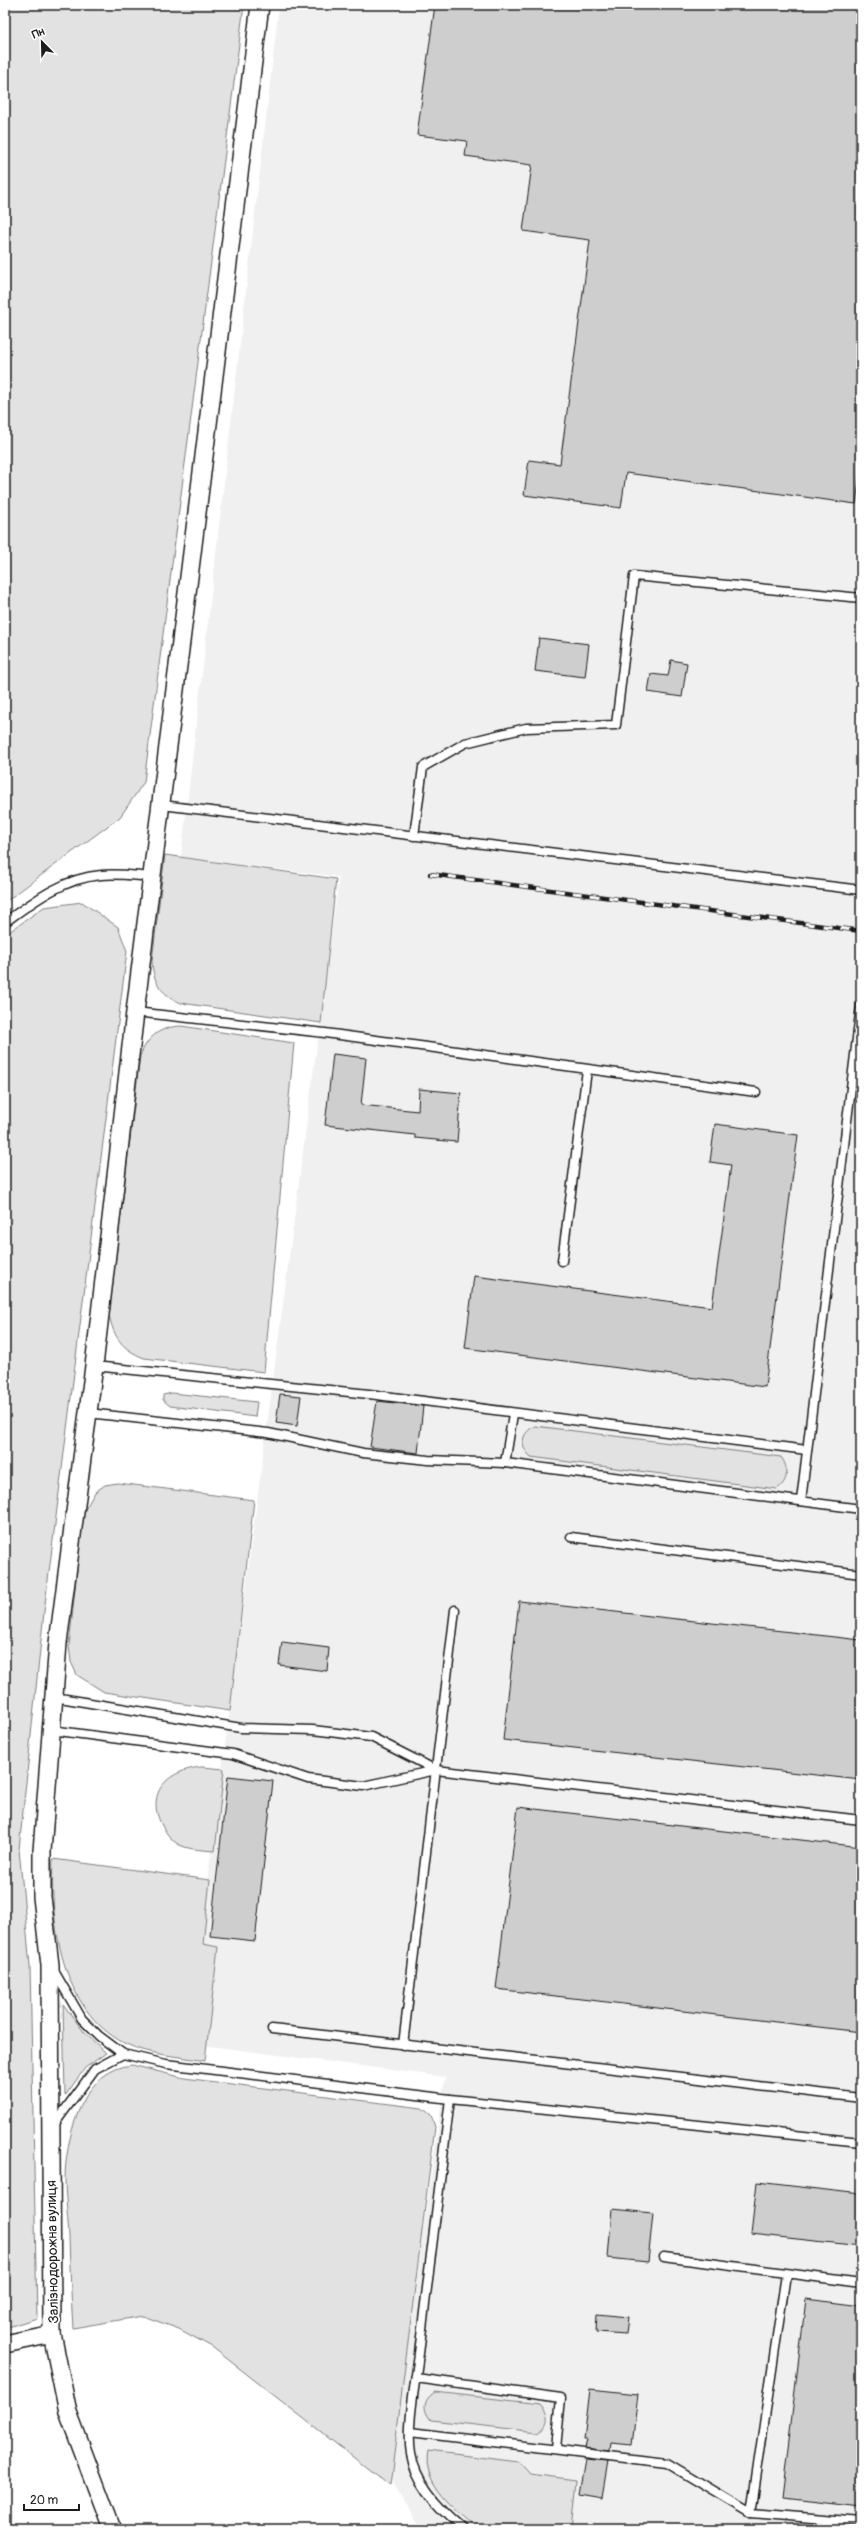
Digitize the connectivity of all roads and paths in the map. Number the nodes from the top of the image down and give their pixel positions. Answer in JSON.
{"nodes":[{"id":1,"x":260,"y":5,"type":"edge"},
{"id":2,"x":861,"y":598,"type":"edge"},
{"id":3,"x":162,"y":805,"type":"junction"},
{"id":4,"x":414,"y":836,"type":"junction"},
{"id":5,"x":153,"y":877,"type":"junction"},
{"id":6,"x":861,"y":890,"type":"edge"},
{"id":7,"x":5,"y":922,"type":"edge"},
{"id":8,"x":861,"y":1005,"type":"edge"},
{"id":9,"x":135,"y":1012,"type":"junction"},
{"id":10,"x":587,"y":1070,"type":"junction"},
{"id":11,"x":756,"y":1092,"type":"dead end"},
{"id":12,"x":562,"y":1261,"type":"dead end"},
{"id":13,"x":94,"y":1366,"type":"junction"},
{"id":14,"x":88,"y":1413,"type":"junction"},
{"id":15,"x":512,"y":1414,"type":"junction"},
{"id":16,"x":808,"y":1450,"type":"junction"},
{"id":17,"x":505,"y":1463,"type":"junction"},
{"id":18,"x":801,"y":1501,"type":"junction"},
{"id":19,"x":861,"y":1509,"type":"edge"},
{"id":20,"x":571,"y":1537,"type":"dead end"},
{"id":21,"x":861,"y":1574,"type":"edge"},
{"id":22,"x":455,"y":1610,"type":"dead end"},
{"id":23,"x":54,"y":1697,"type":"junction"},
{"id":24,"x":52,"y":1730,"type":"junction"},
{"id":25,"x":436,"y":1770,"type":"junction"},
{"id":26,"x":861,"y":1820,"type":"edge"},
{"id":27,"x":50,"y":1965,"type":"junction"},
{"id":28,"x":272,"y":2029,"type":"dead end"},
{"id":29,"x":403,"y":2045,"type":"junction"},
{"id":30,"x":123,"y":2054,"type":"junction"},
{"id":31,"x":861,"y":2098,"type":"edge"},
{"id":32,"x":450,"y":2099,"type":"junction"},
{"id":33,"x":50,"y":2130,"type":"junction"},
{"id":34,"x":861,"y":2142,"type":"edge"},
{"id":35,"x":664,"y":2257,"type":"dead end"},
{"id":36,"x":786,"y":2274,"type":"junction"},
{"id":37,"x":861,"y":2283,"type":"edge"},
{"id":38,"x":52,"y":2334,"type":"junction"},
{"id":39,"x":5,"y":2344,"type":"edge"},
{"id":40,"x":416,"y":2378,"type":"junction"},
{"id":41,"x":410,"y":2432,"type":"junction"},
{"id":42,"x":556,"y":2448,"type":"junction"},
{"id":43,"x":751,"y":2513,"type":"junction"},
{"id":44,"x":861,"y":2522,"type":"edge"},
{"id":45,"x":112,"y":2529,"type":"edge"},
{"id":46,"x":464,"y":2529,"type":"edge"}],
"edges":[{"from":1,"to":3,"type":"street","name":"Залізнодорожна вулиця"},
{"from":2,"to":4,"type":"lane"},
{"from":3,"to":4,"type":"lane"},
{"from":3,"to":5,"type":"street","name":"Залізнодорожна вулиця"},
{"from":4,"to":6,"type":"lane"},
{"from":5,"to":7,"type":"lane"},
{"from":5,"to":9,"type":"street","name":"Залізнодорожна вулиця"},
{"from":8,"to":16,"type":"lane"},
{"from":9,"to":10,"type":"lane"},
{"from":9,"to":13,"type":"street","name":"Залізнодорожна вулиця"},
{"from":10,"to":11,"type":"lane"},
{"from":10,"to":12,"type":"lane"},
{"from":13,"to":14,"type":"street","name":"Залізнодорожна вулиця"},
{"from":13,"to":15,"type":"lane"},
{"from":14,"to":17,"type":"lane"},
{"from":14,"to":23,"type":"street","name":"Залізнодорожна вулиця"},
{"from":15,"to":16,"type":"lane"},
{"from":15,"to":17,"type":"lane"},
{"from":16,"to":18,"type":"lane"},
{"from":17,"to":18,"type":"lane"},
{"from":18,"to":19,"type":"lane"},
{"from":20,"to":21,"type":"lane"},
{"from":22,"to":25,"type":"lane"},
{"from":23,"to":24,"type":"street","name":"Залізнодорожна вулиця"},
{"from":23,"to":25,"type":"lane"},
{"from":24,"to":25,"type":"lane"},
{"from":24,"to":27,"type":"street","name":"Залізнодорожна вулиця"},
{"from":25,"to":26,"type":"lane"},
{"from":25,"to":29,"type":"lane"},
{"from":27,"to":30,"type":"lane"},
{"from":27,"to":33,"type":"street","name":"Залізнодорожна вулиця"},
{"from":28,"to":29,"type":"lane"},
{"from":29,"to":31,"type":"lane"},
{"from":30,"to":32,"type":"lane"},
{"from":30,"to":33,"type":"lane"},
{"from":32,"to":34,"type":"lane"},
{"from":32,"to":40,"type":"lane"},
{"from":33,"to":38,"type":"street","name":"Залізнодорожна вулиця"},
{"from":35,"to":36,"type":"lane"},
{"from":36,"to":37,"type":"lane"},
{"from":36,"to":43,"type":"lane"},
{"from":38,"to":39,"type":"street"},
{"from":38,"to":45,"type":"street","name":"Залізнодорожна вулиця"},
{"from":40,"to":41,"type":"lane"},
{"from":40,"to":42,"type":"lane"},
{"from":41,"to":42,"type":"lane"},
{"from":41,"to":46,"type":"lane"},
{"from":42,"to":43,"type":"lane"},
{"from":43,"to":44,"type":"lane"}]}
